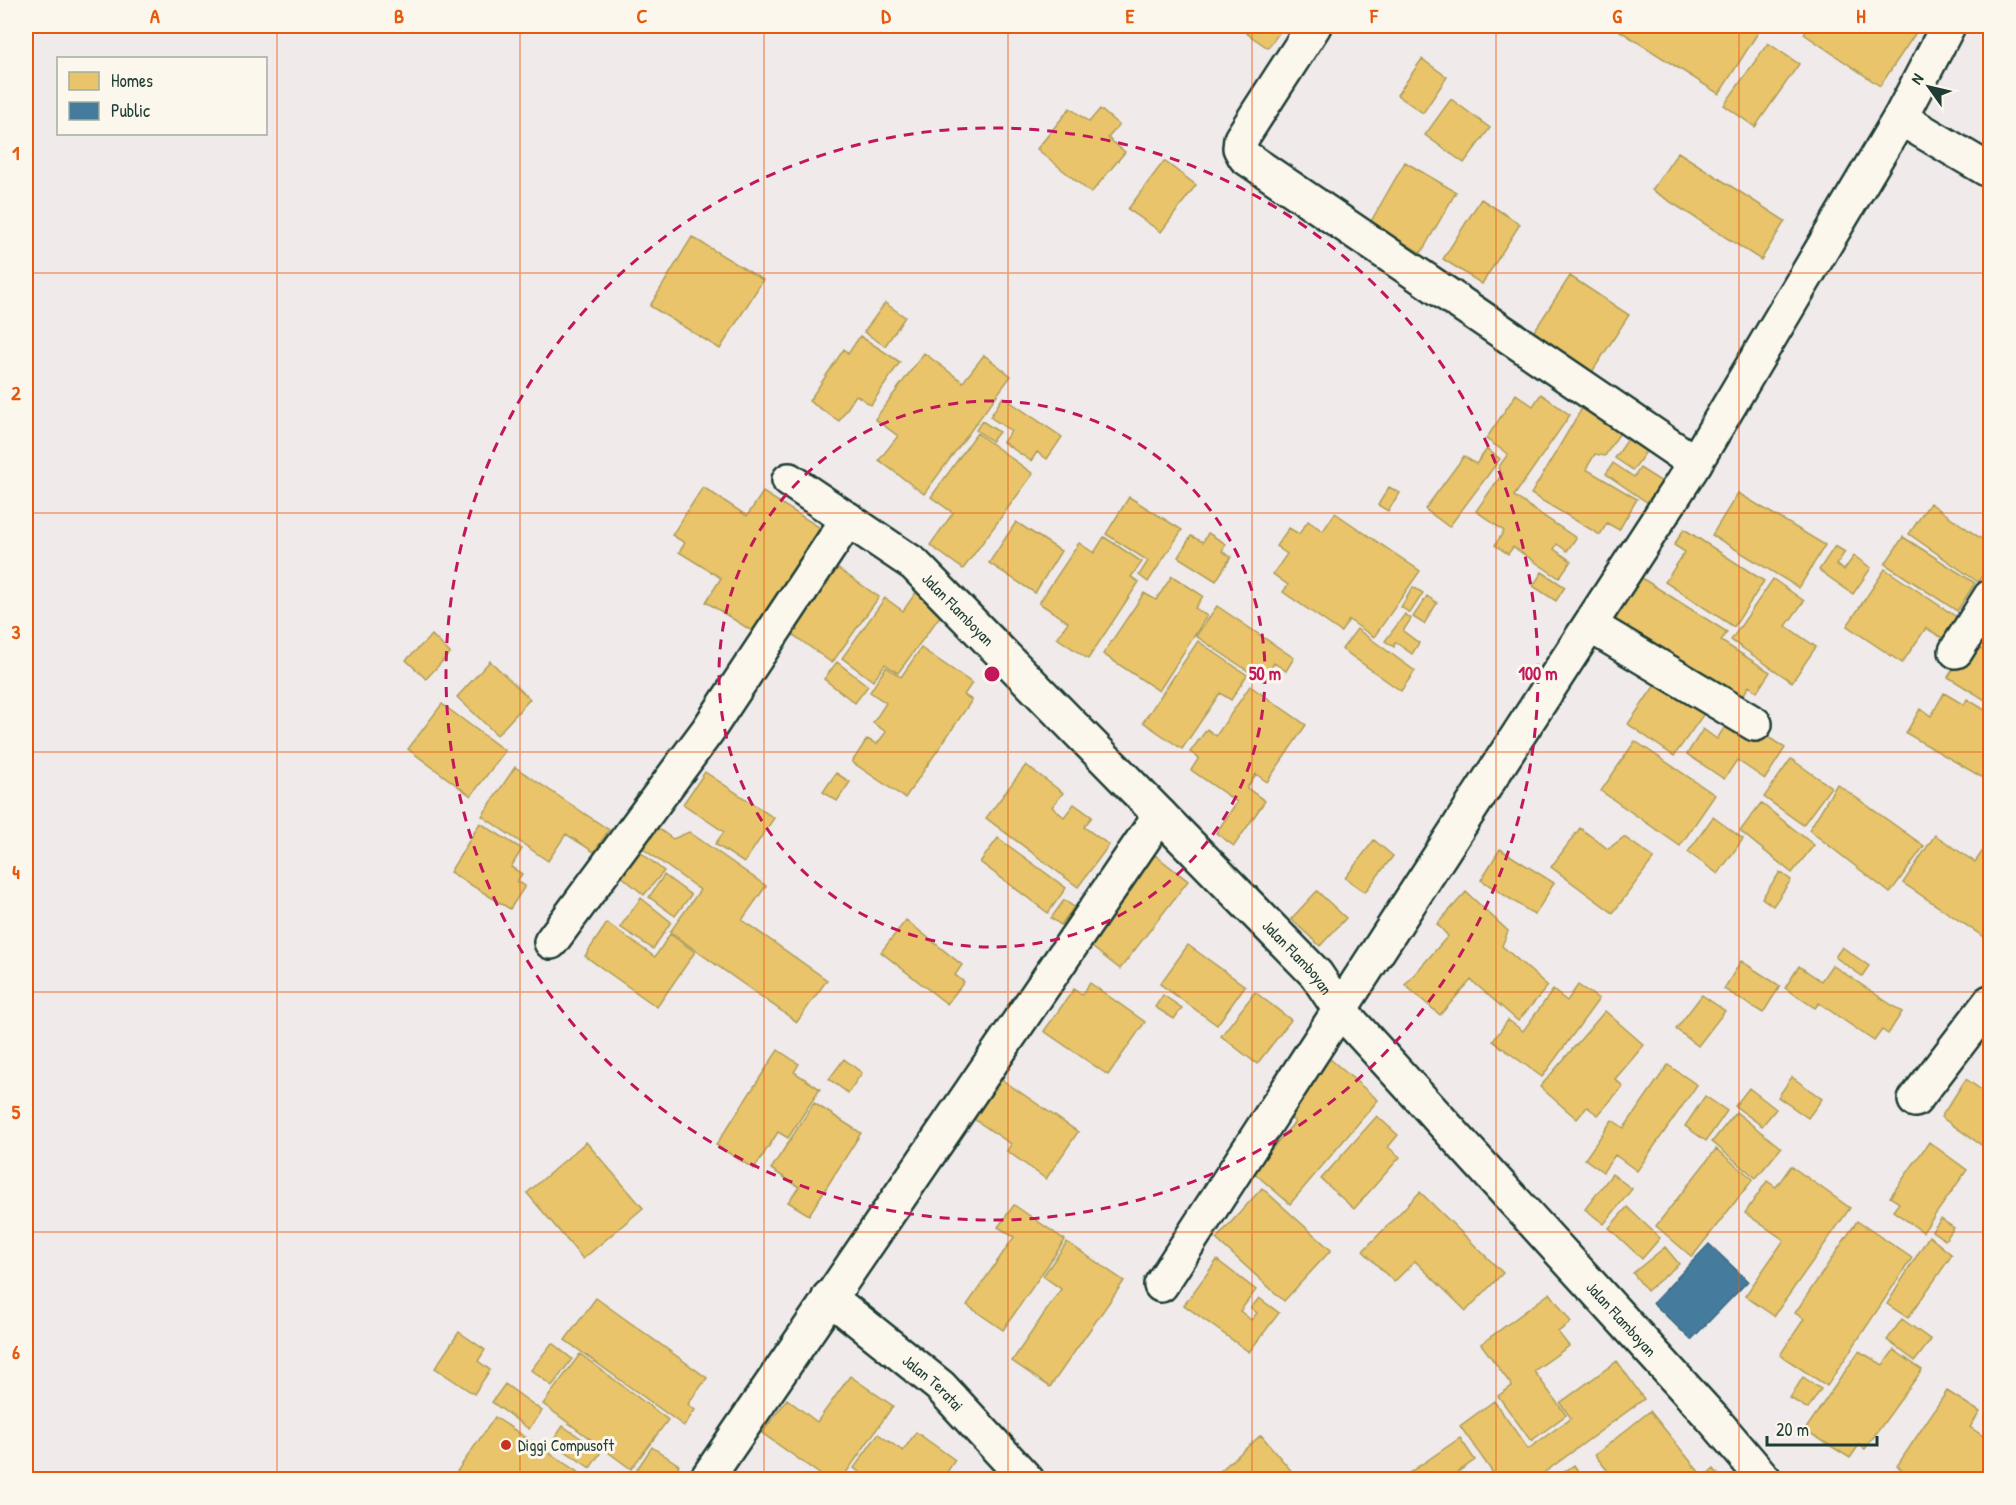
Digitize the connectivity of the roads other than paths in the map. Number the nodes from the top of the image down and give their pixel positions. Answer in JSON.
{"nodes":[{"id":1,"x":1314,"y":26,"type":"edge"},
{"id":2,"x":1948,"y":26,"type":"edge"},
{"id":3,"x":1900,"y":118,"type":"junction"},
{"id":4,"x":1990,"y":171,"type":"edge"},
{"id":5,"x":1695,"y":463,"type":"junction"},
{"id":6,"x":789,"y":480,"type":"dead end"},
{"id":7,"x":848,"y":519,"type":"junction"},
{"id":8,"x":1990,"y":597,"type":"edge"},
{"id":9,"x":1591,"y":626,"type":"junction"},
{"id":10,"x":1956,"y":651,"type":"dead end"},
{"id":11,"x":1755,"y":724,"type":"dead end"},
{"id":12,"x":1160,"y":815,"type":"junction"},
{"id":13,"x":550,"y":942,"type":"dead end"},
{"id":14,"x":1990,"y":1002,"type":"edge"},
{"id":15,"x":1340,"y":1010,"type":"junction"},
{"id":16,"x":1915,"y":1100,"type":"dead end"},
{"id":17,"x":1161,"y":1285,"type":"dead end"},
{"id":18,"x":829,"y":1297,"type":"junction"},
{"id":19,"x":705,"y":1479,"type":"edge"},
{"id":20,"x":1027,"y":1479,"type":"edge"},
{"id":21,"x":1765,"y":1479,"type":"edge"}],
"edges":[{"from":1,"to":5,"type":"street"},
{"from":2,"to":3,"type":"street"},
{"from":3,"to":4,"type":"street"},
{"from":3,"to":5,"type":"street"},
{"from":5,"to":9,"type":"street"},
{"from":6,"to":7,"type":"street","name":"Jalan Flamboyan"},
{"from":7,"to":12,"type":"street","name":"Jalan Flamboyan"},
{"from":7,"to":13,"type":"street"},
{"from":8,"to":10,"type":"street"},
{"from":9,"to":11,"type":"street"},
{"from":9,"to":15,"type":"street"},
{"from":12,"to":15,"type":"street","name":"Jalan Flamboyan"},
{"from":12,"to":18,"type":"street"},
{"from":14,"to":16,"type":"street"},
{"from":15,"to":17,"type":"street"},
{"from":15,"to":21,"type":"street","name":"Jalan Flamboyan"},
{"from":18,"to":19,"type":"street"},
{"from":18,"to":20,"type":"street","name":"Jalan Teratai"}]}
